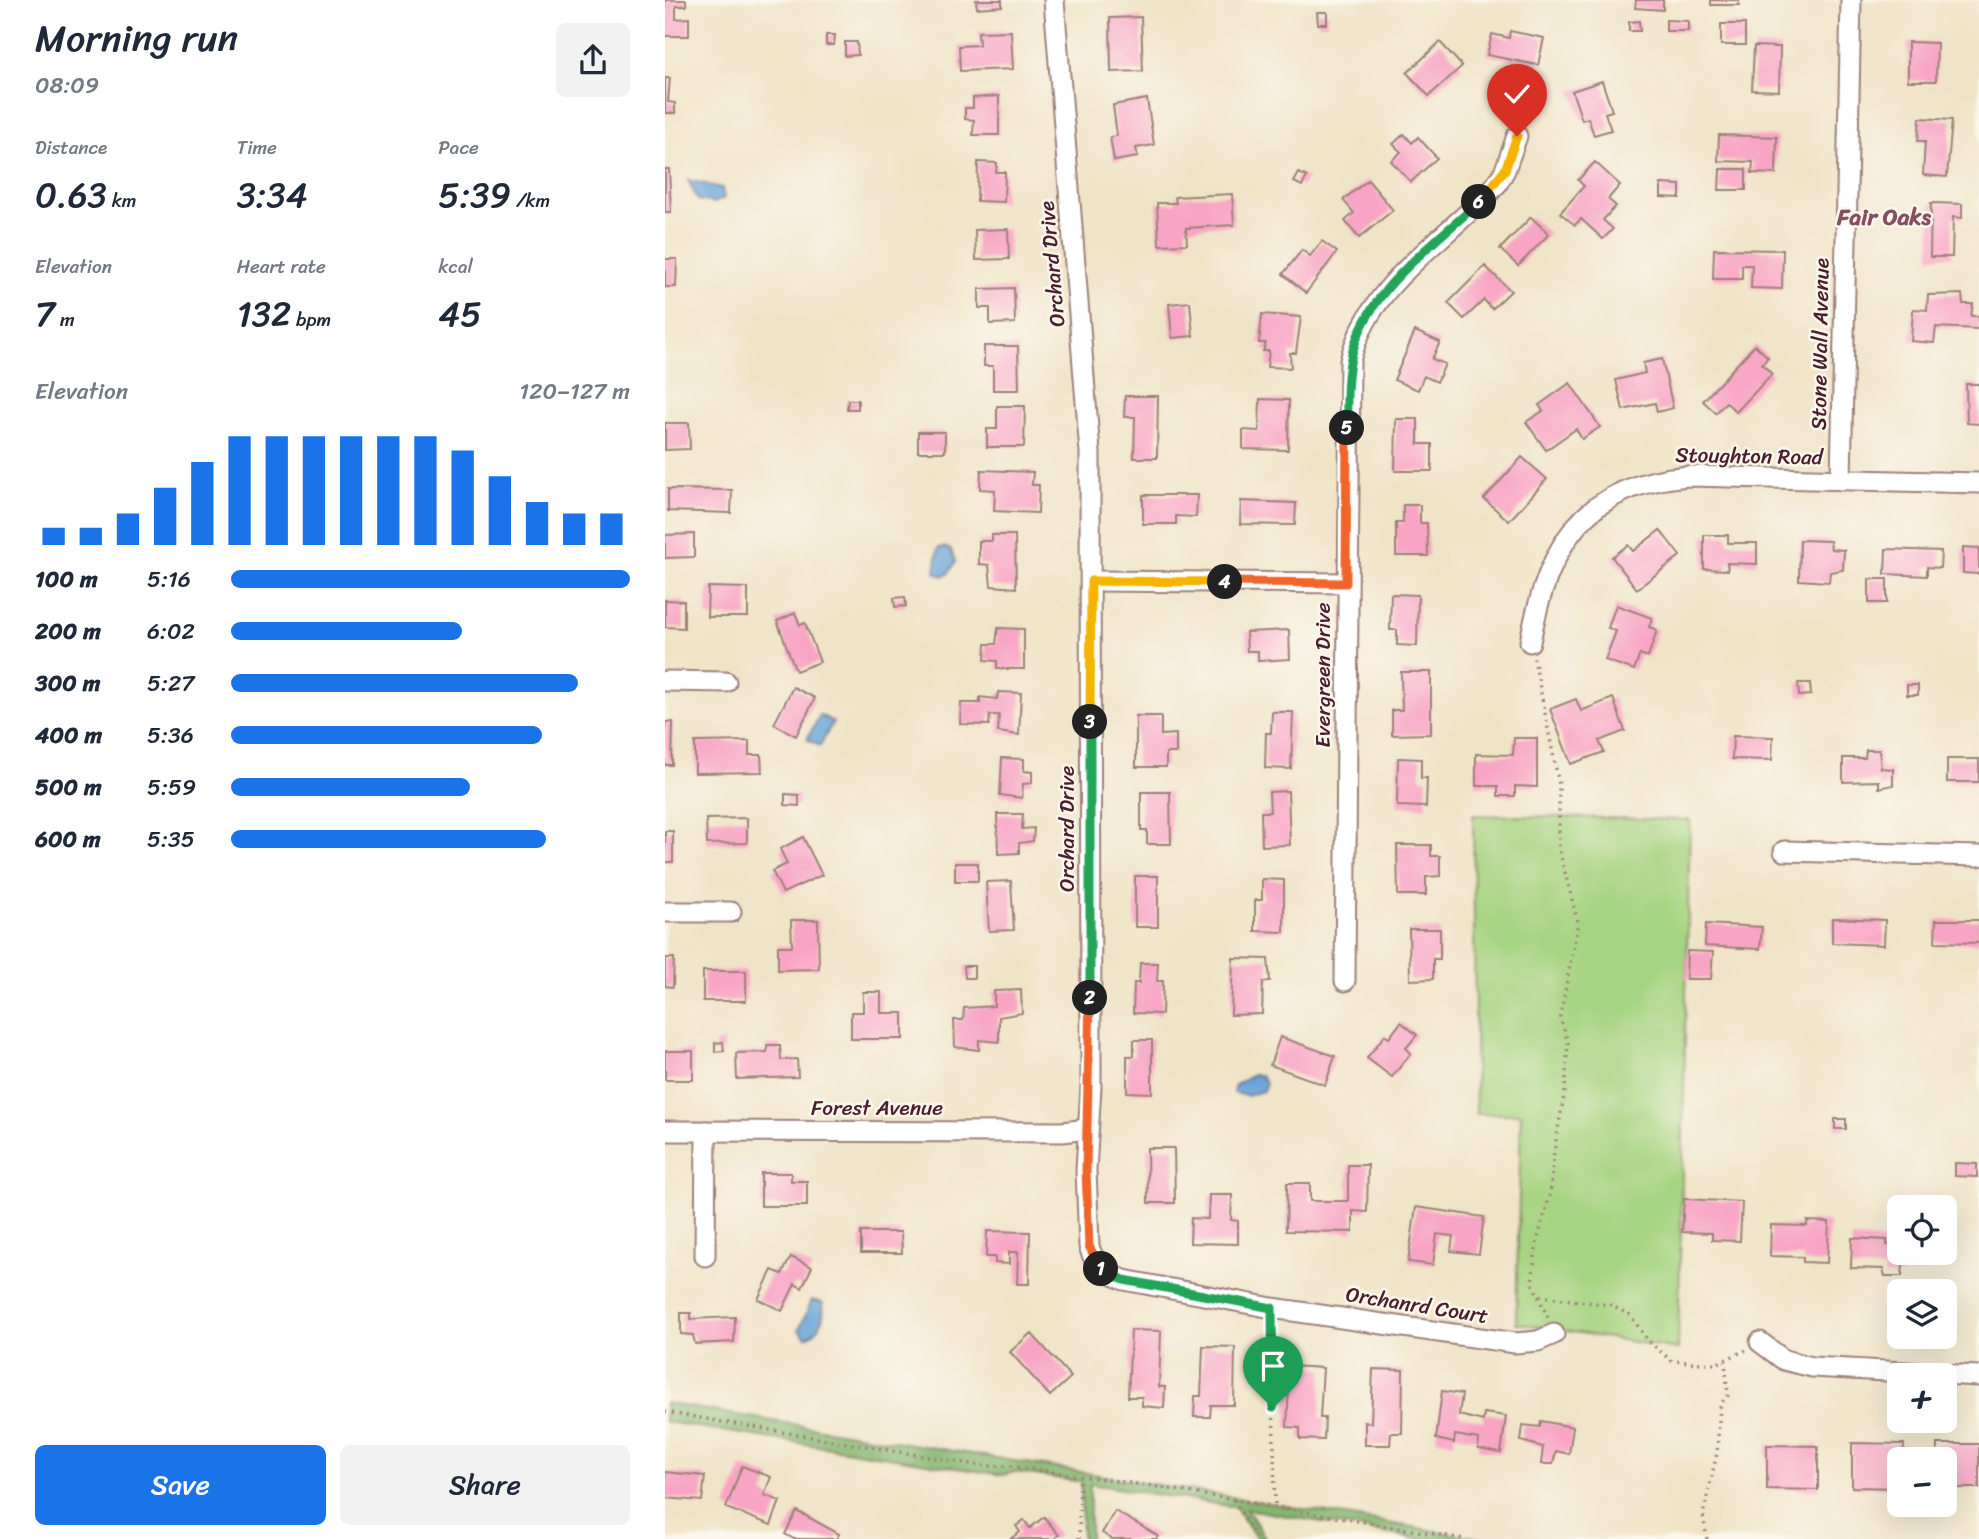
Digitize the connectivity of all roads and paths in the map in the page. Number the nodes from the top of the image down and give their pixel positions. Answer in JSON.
{"nodes":[{"id":1,"x":1054,"y":0,"type":"edge"},
{"id":2,"x":1851,"y":0,"type":"edge"},
{"id":3,"x":1517,"y":136,"type":"dead end"},
{"id":4,"x":1842,"y":480,"type":"junction"},
{"id":5,"x":1979,"y":483,"type":"edge"},
{"id":6,"x":1091,"y":581,"type":"junction"},
{"id":7,"x":1346,"y":583,"type":"junction"},
{"id":8,"x":1530,"y":642,"type":"joint"},
{"id":9,"x":665,"y":681,"type":"edge"},
{"id":10,"x":726,"y":682,"type":"dead end"},
{"id":11,"x":1784,"y":851,"type":"dead end"},
{"id":12,"x":1979,"y":856,"type":"edge"},
{"id":13,"x":665,"y":912,"type":"edge"},
{"id":14,"x":731,"y":912,"type":"dead end"},
{"id":15,"x":1345,"y":981,"type":"dead end"},
{"id":16,"x":1088,"y":1129,"type":"junction"},
{"id":17,"x":706,"y":1131,"type":"junction"},
{"id":18,"x":665,"y":1132,"type":"edge"},
{"id":19,"x":705,"y":1255,"type":"dead end"},
{"id":20,"x":1539,"y":1296,"type":"junction"},
{"id":21,"x":1272,"y":1308,"type":"junction"},
{"id":22,"x":1554,"y":1334,"type":"joint"},
{"id":23,"x":1760,"y":1342,"type":"joint"},
{"id":24,"x":1725,"y":1361,"type":"junction"},
{"id":25,"x":1979,"y":1376,"type":"edge"},
{"id":26,"x":665,"y":1412,"type":"edge"},
{"id":27,"x":1080,"y":1477,"type":"junction"},
{"id":28,"x":1234,"y":1500,"type":"junction"},
{"id":29,"x":1275,"y":1508,"type":"junction"},
{"id":30,"x":1079,"y":1539,"type":"edge"},
{"id":31,"x":1257,"y":1539,"type":"edge"},
{"id":32,"x":1464,"y":1539,"type":"edge"},
{"id":33,"x":1707,"y":1539,"type":"edge"}],
"edges":[{"from":1,"to":6,"type":"street","name":"Orchard Drive"},
{"from":2,"to":4,"type":"street","name":"Stone Wall Avenue"},
{"from":3,"to":7,"type":"street","name":"Evergreen Drive"},
{"from":4,"to":5,"type":"street","name":"Stoughton Road"},
{"from":4,"to":8,"type":"street","name":"Stoughton Road"},
{"from":6,"to":7,"type":"street"},
{"from":6,"to":16,"type":"street","name":"Orchard Drive"},
{"from":7,"to":15,"type":"street","name":"Evergreen Drive"},
{"from":8,"to":20,"type":"path"},
{"from":9,"to":10,"type":"street"},
{"from":11,"to":12,"type":"street"},
{"from":13,"to":14,"type":"street"},
{"from":16,"to":17,"type":"street","name":"Forest Avenue"},
{"from":16,"to":21,"type":"street","name":"Orchard Drive"},
{"from":17,"to":18,"type":"street","name":"Forest Avenue"},
{"from":17,"to":19,"type":"street"},
{"from":20,"to":22,"type":"path"},
{"from":20,"to":24,"type":"path"},
{"from":21,"to":22,"type":"street","name":"Orchanrd Court"},
{"from":21,"to":29,"type":"path"},
{"from":23,"to":24,"type":"path"},
{"from":23,"to":25,"type":"street"},
{"from":24,"to":33,"type":"path"},
{"from":26,"to":27,"type":"path"},
{"from":27,"to":28,"type":"path"},
{"from":27,"to":30,"type":"path"},
{"from":28,"to":29,"type":"path"},
{"from":28,"to":31,"type":"path"},
{"from":29,"to":32,"type":"path"}]}
